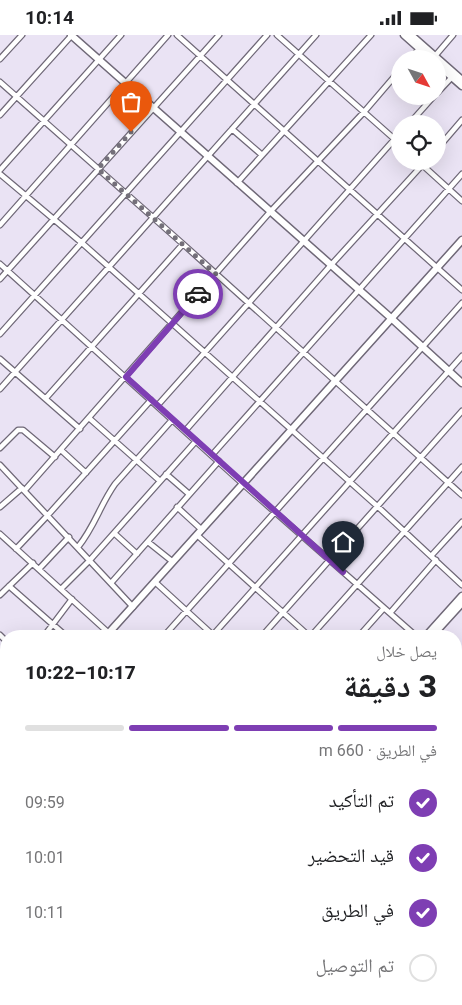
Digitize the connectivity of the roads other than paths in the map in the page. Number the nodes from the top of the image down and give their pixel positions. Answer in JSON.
{"nodes":[{"id":1,"x":22,"y":35,"type":"edge"},
{"id":2,"x":71,"y":35,"type":"edge"},
{"id":3,"x":121,"y":35,"type":"edge"},
{"id":4,"x":168,"y":35,"type":"edge"},
{"id":5,"x":177,"y":35,"type":"edge"},
{"id":6,"x":219,"y":35,"type":"edge"},
{"id":7,"x":267,"y":35,"type":"edge"},
{"id":8,"x":276,"y":35,"type":"edge"},
{"id":9,"x":316,"y":35,"type":"edge"},
{"id":10,"x":371,"y":35,"type":"edge"},
{"id":11,"x":404,"y":35,"type":"edge"},
{"id":12,"x":411,"y":35,"type":"edge"},
{"id":13,"x":453,"y":35,"type":"edge"},
{"id":14,"x":420,"y":49,"type":"edge"},
{"id":15,"x":426,"y":50,"type":"edge"},
{"id":16,"x":439,"y":50,"type":"edge"},
{"id":17,"x":298,"y":54,"type":"junction"},
{"id":18,"x":199,"y":56,"type":"junction"},
{"id":19,"x":0,"y":59,"type":"edge"},
{"id":20,"x":99,"y":60,"type":"junction"},
{"id":21,"x":446,"y":67,"type":"edge"},
{"id":22,"x":446,"y":72,"type":"edge"},
{"id":23,"x":452,"y":77,"type":"junction"},
{"id":24,"x":227,"y":80,"type":"junction"},
{"id":25,"x":391,"y":80,"type":"edge"},
{"id":26,"x":462,"y":80,"type":"edge"},
{"id":27,"x":329,"y":81,"type":"junction"},
{"id":28,"x":0,"y":82,"type":"edge"},
{"id":29,"x":125,"y":83,"type":"junction"},
{"id":30,"x":446,"y":83,"type":"edge"},
{"id":31,"x":462,"y":86,"type":"edge"},
{"id":32,"x":16,"y":97,"type":"junction"},
{"id":33,"x":254,"y":104,"type":"junction"},
{"id":34,"x":426,"y":105,"type":"edge"},
{"id":35,"x":153,"y":108,"type":"junction"},
{"id":36,"x":364,"y":112,"type":"junction"},
{"id":37,"x":0,"y":115,"type":"edge"},
{"id":38,"x":417,"y":115,"type":"edge"},
{"id":39,"x":462,"y":120,"type":"edge"},
{"id":40,"x":44,"y":121,"type":"junction"},
{"id":41,"x":232,"y":129,"type":"junction"},
{"id":42,"x":180,"y":132,"type":"junction"},
{"id":43,"x":284,"y":132,"type":"junction"},
{"id":44,"x":391,"y":136,"type":"edge"},
{"id":45,"x":446,"y":139,"type":"edge"},
{"id":46,"x":391,"y":143,"type":"edge"},
{"id":47,"x":70,"y":144,"type":"junction"},
{"id":48,"x":262,"y":155,"type":"junction"},
{"id":49,"x":208,"y":156,"type":"junction"},
{"id":50,"x":318,"y":161,"type":"junction"},
{"id":51,"x":98,"y":169,"type":"junction"},
{"id":52,"x":0,"y":170,"type":"edge"},
{"id":53,"x":418,"y":170,"type":"edge"},
{"id":54,"x":431,"y":170,"type":"edge"},
{"id":55,"x":0,"y":174,"type":"edge"},
{"id":56,"x":462,"y":174,"type":"edge"},
{"id":57,"x":237,"y":183,"type":"junction"},
{"id":58,"x":449,"y":189,"type":"junction"},
{"id":59,"x":350,"y":191,"type":"junction"},
{"id":60,"x":126,"y":193,"type":"junction"},
{"id":61,"x":26,"y":195,"type":"junction"},
{"id":62,"x":462,"y":201,"type":"edge"},
{"id":63,"x":270,"y":212,"type":"junction"},
{"id":64,"x":378,"y":215,"type":"junction"},
{"id":65,"x":153,"y":217,"type":"junction"},
{"id":66,"x":54,"y":219,"type":"junction"},
{"id":67,"x":0,"y":225,"type":"edge"},
{"id":68,"x":404,"y":239,"type":"junction"},
{"id":69,"x":462,"y":240,"type":"edge"},
{"id":70,"x":303,"y":241,"type":"junction"},
{"id":71,"x":82,"y":243,"type":"junction"},
{"id":72,"x":183,"y":243,"type":"junction"},
{"id":73,"x":0,"y":265,"type":"edge"},
{"id":74,"x":330,"y":265,"type":"junction"},
{"id":75,"x":109,"y":267,"type":"junction"},
{"id":76,"x":436,"y":268,"type":"junction"},
{"id":77,"x":7,"y":271,"type":"junction"},
{"id":78,"x":216,"y":274,"type":"junction"},
{"id":79,"x":0,"y":279,"type":"edge"},
{"id":80,"x":358,"y":289,"type":"junction"},
{"id":81,"x":462,"y":290,"type":"edge"},
{"id":82,"x":138,"y":293,"type":"junction"},
{"id":83,"x":35,"y":295,"type":"junction"},
{"id":84,"x":248,"y":303,"type":"junction"},
{"id":85,"x":462,"y":303,"type":"edge"},
{"id":86,"x":391,"y":318,"type":"junction"},
{"id":87,"x":61,"y":320,"type":"junction"},
{"id":88,"x":172,"y":324,"type":"junction"},
{"id":89,"x":276,"y":328,"type":"junction"},
{"id":90,"x":0,"y":334,"type":"edge"},
{"id":91,"x":92,"y":346,"type":"junction"},
{"id":92,"x":422,"y":347,"type":"junction"},
{"id":93,"x":303,"y":352,"type":"junction"},
{"id":94,"x":204,"y":353,"type":"junction"},
{"id":95,"x":462,"y":356,"type":"edge"},
{"id":96,"x":0,"y":359,"type":"edge"},
{"id":97,"x":448,"y":371,"type":"junction"},
{"id":98,"x":15,"y":372,"type":"junction"},
{"id":99,"x":126,"y":377,"type":"junction"},
{"id":100,"x":232,"y":378,"type":"junction"},
{"id":101,"x":335,"y":380,"type":"junction"},
{"id":102,"x":462,"y":383,"type":"edge"},
{"id":103,"x":0,"y":389,"type":"edge"},
{"id":104,"x":46,"y":398,"type":"junction"},
{"id":105,"x":151,"y":400,"type":"junction"},
{"id":106,"x":260,"y":401,"type":"junction"},
{"id":107,"x":157,"y":406,"type":"junction"},
{"id":108,"x":367,"y":409,"type":"junction"},
{"id":109,"x":462,"y":411,"type":"edge"},
{"id":110,"x":89,"y":418,"type":"junction"},
{"id":111,"x":172,"y":419,"type":"junction"},
{"id":112,"x":80,"y":429,"type":"junction"},
{"id":113,"x":291,"y":430,"type":"junction"},
{"id":114,"x":185,"y":431,"type":"junction"},
{"id":115,"x":394,"y":434,"type":"junction"},
{"id":116,"x":115,"y":441,"type":"junction"},
{"id":117,"x":196,"y":441,"type":"junction"},
{"id":118,"x":0,"y":448,"type":"edge"},
{"id":119,"x":62,"y":450,"type":"junction"},
{"id":120,"x":212,"y":455,"type":"junction"},
{"id":121,"x":55,"y":457,"type":"junction"},
{"id":122,"x":421,"y":457,"type":"junction"},
{"id":123,"x":137,"y":459,"type":"junction"},
{"id":124,"x":323,"y":459,"type":"junction"},
{"id":125,"x":219,"y":461,"type":"junction"},
{"id":126,"x":0,"y":467,"type":"edge"},
{"id":127,"x":462,"y":467,"type":"edge"},
{"id":128,"x":86,"y":473,"type":"junction"},
{"id":129,"x":166,"y":474,"type":"junction"},
{"id":130,"x":160,"y":481,"type":"junction"},
{"id":131,"x":350,"y":483,"type":"junction"},
{"id":132,"x":448,"y":483,"type":"junction"},
{"id":133,"x":243,"y":484,"type":"junction"},
{"id":134,"x":23,"y":489,"type":"junction"},
{"id":135,"x":189,"y":494,"type":"junction"},
{"id":136,"x":462,"y":495,"type":"edge"},
{"id":137,"x":0,"y":507,"type":"edge"},
{"id":138,"x":177,"y":507,"type":"junction"},
{"id":139,"x":377,"y":507,"type":"junction"},
{"id":140,"x":276,"y":512,"type":"junction"},
{"id":141,"x":48,"y":515,"type":"junction"},
{"id":142,"x":462,"y":522,"type":"edge"},
{"id":143,"x":404,"y":531,"type":"junction"},
{"id":144,"x":199,"y":532,"type":"junction"},
{"id":145,"x":114,"y":533,"type":"junction"},
{"id":146,"x":0,"y":534,"type":"edge"},
{"id":147,"x":302,"y":536,"type":"junction"},
{"id":148,"x":69,"y":537,"type":"junction"},
{"id":149,"x":148,"y":542,"type":"junction"},
{"id":150,"x":78,"y":547,"type":"junction"},
{"id":151,"x":16,"y":549,"type":"junction"},
{"id":152,"x":137,"y":554,"type":"junction"},
{"id":153,"x":431,"y":556,"type":"junction"},
{"id":154,"x":90,"y":560,"type":"junction"},
{"id":155,"x":329,"y":560,"type":"junction"},
{"id":156,"x":436,"y":561,"type":"junction"},
{"id":157,"x":173,"y":562,"type":"junction"},
{"id":158,"x":32,"y":563,"type":"junction"},
{"id":159,"x":230,"y":564,"type":"junction"},
{"id":160,"x":39,"y":569,"type":"junction"},
{"id":161,"x":111,"y":583,"type":"junction"},
{"id":162,"x":155,"y":583,"type":"junction"},
{"id":163,"x":356,"y":584,"type":"junction"},
{"id":164,"x":462,"y":585,"type":"edge"},
{"id":165,"x":9,"y":586,"type":"junction"},
{"id":166,"x":0,"y":587,"type":"edge"},
{"id":167,"x":255,"y":588,"type":"junction"},
{"id":168,"x":61,"y":589,"type":"junction"},
{"id":169,"x":2,"y":593,"type":"edge"},
{"id":170,"x":462,"y":596,"type":"edge"},
{"id":171,"x":72,"y":599,"type":"junction"},
{"id":172,"x":133,"y":607,"type":"junction"},
{"id":173,"x":461,"y":607,"type":"edge"},
{"id":174,"x":384,"y":608,"type":"junction"},
{"id":175,"x":187,"y":611,"type":"junction"},
{"id":176,"x":283,"y":613,"type":"junction"},
{"id":177,"x":390,"y":613,"type":"junction"},
{"id":178,"x":442,"y":622,"type":"junction"},
{"id":179,"x":52,"y":625,"type":"junction"},
{"id":180,"x":48,"y":630,"type":"edge"},
{"id":181,"x":58,"y":630,"type":"edge"},
{"id":182,"x":104,"y":630,"type":"edge"},
{"id":183,"x":113,"y":630,"type":"edge"},
{"id":184,"x":170,"y":630,"type":"edge"},
{"id":185,"x":207,"y":630,"type":"edge"},
{"id":186,"x":218,"y":630,"type":"edge"},
{"id":187,"x":267,"y":630,"type":"edge"},
{"id":188,"x":303,"y":630,"type":"edge"},
{"id":189,"x":315,"y":630,"type":"edge"},
{"id":190,"x":364,"y":630,"type":"edge"},
{"id":191,"x":409,"y":630,"type":"edge"},
{"id":192,"x":433,"y":630,"type":"edge"},
{"id":193,"x":436,"y":630,"type":"edge"}],
"edges":[{"from":1,"to":19,"type":"street"},
{"from":2,"to":20,"type":"street"},
{"from":2,"to":32,"type":"street"},
{"from":3,"to":20,"type":"street"},
{"from":4,"to":29,"type":"street"},
{"from":5,"to":18,"type":"street"},
{"from":6,"to":18,"type":"street"},
{"from":7,"to":24,"type":"street"},
{"from":8,"to":17,"type":"street"},
{"from":9,"to":17,"type":"street"},
{"from":10,"to":27,"type":"street"},
{"from":11,"to":14,"type":"street"},
{"from":12,"to":15,"type":"street"},
{"from":13,"to":16,"type":"street"},
{"from":17,"to":27,"type":"street"},
{"from":17,"to":33,"type":"street"},
{"from":18,"to":24,"type":"street"},
{"from":18,"to":35,"type":"street"},
{"from":20,"to":29,"type":"street"},
{"from":20,"to":40,"type":"street"},
{"from":21,"to":26,"type":"street"},
{"from":22,"to":23,"type":"street"},
{"from":23,"to":30,"type":"street"},
{"from":23,"to":31,"type":"street"},
{"from":24,"to":33,"type":"street"},
{"from":24,"to":42,"type":"street"},
{"from":25,"to":36,"type":"street"},
{"from":27,"to":36,"type":"street"},
{"from":27,"to":43,"type":"street"},
{"from":28,"to":32,"type":"street"},
{"from":29,"to":35,"type":"street"},
{"from":29,"to":47,"type":"street"},
{"from":32,"to":37,"type":"street"},
{"from":32,"to":40,"type":"street"},
{"from":33,"to":41,"type":"street"},
{"from":33,"to":43,"type":"street"},
{"from":34,"to":38,"type":"street"},
{"from":35,"to":42,"type":"street"},
{"from":35,"to":51,"type":"street"},
{"from":36,"to":44,"type":"street"},
{"from":36,"to":50,"type":"street"},
{"from":39,"to":45,"type":"street"},
{"from":40,"to":47,"type":"street"},
{"from":40,"to":52,"type":"street"},
{"from":41,"to":48,"type":"street"},
{"from":41,"to":49,"type":"street"},
{"from":42,"to":49,"type":"street"},
{"from":42,"to":60,"type":"street"},
{"from":43,"to":48,"type":"street"},
{"from":43,"to":50,"type":"street"},
{"from":46,"to":59,"type":"street"},
{"from":47,"to":51,"type":"street"},
{"from":47,"to":61,"type":"street"},
{"from":48,"to":57,"type":"street"},
{"from":49,"to":57,"type":"street"},
{"from":49,"to":65,"type":"street"},
{"from":50,"to":59,"type":"street"},
{"from":50,"to":63,"type":"street"},
{"from":51,"to":60,"type":"street"},
{"from":51,"to":66,"type":"street"},
{"from":53,"to":64,"type":"street"},
{"from":54,"to":58,"type":"street"},
{"from":55,"to":61,"type":"street"},
{"from":56,"to":58,"type":"street"},
{"from":57,"to":63,"type":"street"},
{"from":58,"to":62,"type":"street"},
{"from":58,"to":68,"type":"street"},
{"from":59,"to":64,"type":"street"},
{"from":59,"to":70,"type":"street"},
{"from":60,"to":65,"type":"street"},
{"from":60,"to":71,"type":"street"},
{"from":61,"to":66,"type":"street"},
{"from":61,"to":67,"type":"street"},
{"from":63,"to":70,"type":"street"},
{"from":63,"to":78,"type":"street"},
{"from":64,"to":68,"type":"street"},
{"from":64,"to":74,"type":"street"},
{"from":65,"to":72,"type":"street"},
{"from":65,"to":75,"type":"street"},
{"from":66,"to":71,"type":"street"},
{"from":66,"to":77,"type":"street"},
{"from":68,"to":76,"type":"street"},
{"from":68,"to":80,"type":"street"},
{"from":69,"to":76,"type":"street"},
{"from":70,"to":74,"type":"street"},
{"from":70,"to":84,"type":"street"},
{"from":71,"to":75,"type":"street"},
{"from":71,"to":83,"type":"street"},
{"from":72,"to":78,"type":"street"},
{"from":72,"to":82,"type":"street"},
{"from":73,"to":77,"type":"street"},
{"from":74,"to":80,"type":"street"},
{"from":74,"to":89,"type":"street"},
{"from":75,"to":82,"type":"street"},
{"from":75,"to":87,"type":"street"},
{"from":76,"to":81,"type":"street"},
{"from":76,"to":86,"type":"street"},
{"from":77,"to":79,"type":"street"},
{"from":77,"to":83,"type":"street"},
{"from":78,"to":84,"type":"street"},
{"from":78,"to":88,"type":"street"},
{"from":80,"to":86,"type":"street"},
{"from":80,"to":93,"type":"street"},
{"from":82,"to":88,"type":"street"},
{"from":82,"to":91,"type":"street"},
{"from":83,"to":87,"type":"street"},
{"from":83,"to":90,"type":"street"},
{"from":84,"to":89,"type":"street"},
{"from":84,"to":94,"type":"street"},
{"from":85,"to":92,"type":"street"},
{"from":86,"to":92,"type":"street"},
{"from":86,"to":101,"type":"street"},
{"from":87,"to":91,"type":"street"},
{"from":87,"to":98,"type":"street"},
{"from":88,"to":94,"type":"street"},
{"from":88,"to":99,"type":"street"},
{"from":89,"to":93,"type":"street"},
{"from":89,"to":100,"type":"street"},
{"from":91,"to":99,"type":"street"},
{"from":91,"to":104,"type":"street"},
{"from":92,"to":97,"type":"street"},
{"from":92,"to":108,"type":"street"},
{"from":93,"to":101,"type":"street"},
{"from":93,"to":106,"type":"street"},
{"from":94,"to":100,"type":"street"},
{"from":94,"to":107,"type":"street"},
{"from":95,"to":97,"type":"street"},
{"from":96,"to":98,"type":"street"},
{"from":97,"to":102,"type":"street"},
{"from":97,"to":115,"type":"street"},
{"from":98,"to":103,"type":"street"},
{"from":98,"to":104,"type":"street"},
{"from":99,"to":105,"type":"street"},
{"from":99,"to":110,"type":"street"},
{"from":100,"to":106,"type":"street"},
{"from":100,"to":114,"type":"street"},
{"from":101,"to":108,"type":"street"},
{"from":101,"to":113,"type":"street"},
{"from":104,"to":112,"type":"street"},
{"from":105,"to":107,"type":"street"},
{"from":105,"to":116,"type":"street"},
{"from":106,"to":113,"type":"street"},
{"from":106,"to":120,"type":"street"},
{"from":107,"to":111,"type":"street"},
{"from":108,"to":115,"type":"street"},
{"from":108,"to":124,"type":"street"},
{"from":109,"to":122,"type":"street"},
{"from":110,"to":112,"type":"street"},
{"from":110,"to":116,"type":"street"},
{"from":111,"to":114,"type":"street"},
{"from":111,"to":123,"type":"street"},
{"from":112,"to":119,"type":"street"},
{"from":113,"to":124,"type":"street"},
{"from":113,"to":133,"type":"street"},
{"from":114,"to":117,"type":"street"},
{"from":115,"to":122,"type":"street"},
{"from":115,"to":131,"type":"street"},
{"from":116,"to":123,"type":"street"},
{"from":116,"to":128,"type":"street"},
{"from":117,"to":120,"type":"street"},
{"from":117,"to":129,"type":"street"},
{"from":118,"to":121,"type":"street"},
{"from":119,"to":121,"type":"street"},
{"from":119,"to":128,"type":"street"},
{"from":120,"to":125,"type":"street"},
{"from":121,"to":134,"type":"street"},
{"from":122,"to":132,"type":"street"},
{"from":122,"to":139,"type":"street"},
{"from":123,"to":130,"type":"street"},
{"from":123,"to":150,"type":"street"},
{"from":124,"to":131,"type":"street"},
{"from":124,"to":140,"type":"street"},
{"from":125,"to":133,"type":"street"},
{"from":125,"to":135,"type":"street"},
{"from":126,"to":134,"type":"street"},
{"from":127,"to":132,"type":"street"},
{"from":128,"to":141,"type":"street"},
{"from":129,"to":130,"type":"street"},
{"from":129,"to":135,"type":"street"},
{"from":130,"to":145,"type":"street"},
{"from":131,"to":139,"type":"street"},
{"from":131,"to":147,"type":"street"},
{"from":132,"to":136,"type":"street"},
{"from":132,"to":143,"type":"street"},
{"from":133,"to":140,"type":"street"},
{"from":133,"to":144,"type":"street"},
{"from":134,"to":137,"type":"street"},
{"from":134,"to":141,"type":"street"},
{"from":135,"to":138,"type":"street"},
{"from":138,"to":144,"type":"street"},
{"from":138,"to":149,"type":"street"},
{"from":139,"to":143,"type":"street"},
{"from":139,"to":155,"type":"street"},
{"from":140,"to":147,"type":"street"},
{"from":140,"to":159,"type":"street"},
{"from":141,"to":148,"type":"street"},
{"from":141,"to":151,"type":"street"},
{"from":142,"to":153,"type":"street"},
{"from":143,"to":153,"type":"street"},
{"from":143,"to":163,"type":"street"},
{"from":144,"to":157,"type":"street"},
{"from":144,"to":159,"type":"street"},
{"from":145,"to":152,"type":"street"},
{"from":145,"to":154,"type":"street"},
{"from":146,"to":151,"type":"street"},
{"from":147,"to":155,"type":"street"},
{"from":147,"to":167,"type":"street"},
{"from":148,"to":150,"type":"street"},
{"from":148,"to":160,"type":"street"},
{"from":149,"to":152,"type":"street"},
{"from":149,"to":157,"type":"street"},
{"from":150,"to":154,"type":"street"},
{"from":151,"to":158,"type":"street"},
{"from":152,"to":161,"type":"street"},
{"from":153,"to":156,"type":"street"},
{"from":154,"to":161,"type":"street"},
{"from":154,"to":168,"type":"street"},
{"from":155,"to":163,"type":"street"},
{"from":155,"to":176,"type":"street"},
{"from":156,"to":164,"type":"street"},
{"from":156,"to":177,"type":"street"},
{"from":157,"to":162,"type":"street"},
{"from":158,"to":160,"type":"street"},
{"from":158,"to":165,"type":"street"},
{"from":159,"to":167,"type":"street"},
{"from":159,"to":175,"type":"street"},
{"from":160,"to":168,"type":"street"},
{"from":161,"to":172,"type":"street"},
{"from":162,"to":172,"type":"street"},
{"from":162,"to":175,"type":"street"},
{"from":163,"to":174,"type":"street"},
{"from":163,"to":189,"type":"street"},
{"from":165,"to":169,"type":"street"},
{"from":165,"to":179,"type":"street"},
{"from":166,"to":169,"type":"street"},
{"from":167,"to":176,"type":"street"},
{"from":167,"to":186,"type":"street"},
{"from":168,"to":171,"type":"street"},
{"from":170,"to":178,"type":"street"},
{"from":171,"to":179,"type":"street"},
{"from":171,"to":182,"type":"street"},
{"from":172,"to":183,"type":"street"},
{"from":173,"to":178,"type":"street"},
{"from":174,"to":177,"type":"street"},
{"from":174,"to":190,"type":"street"},
{"from":175,"to":184,"type":"street"},
{"from":175,"to":185,"type":"street"},
{"from":176,"to":187,"type":"street"},
{"from":176,"to":188,"type":"street"},
{"from":177,"to":191,"type":"street"},
{"from":178,"to":192,"type":"street"},
{"from":178,"to":193,"type":"street"},
{"from":179,"to":180,"type":"street"},
{"from":179,"to":181,"type":"street"}]}
